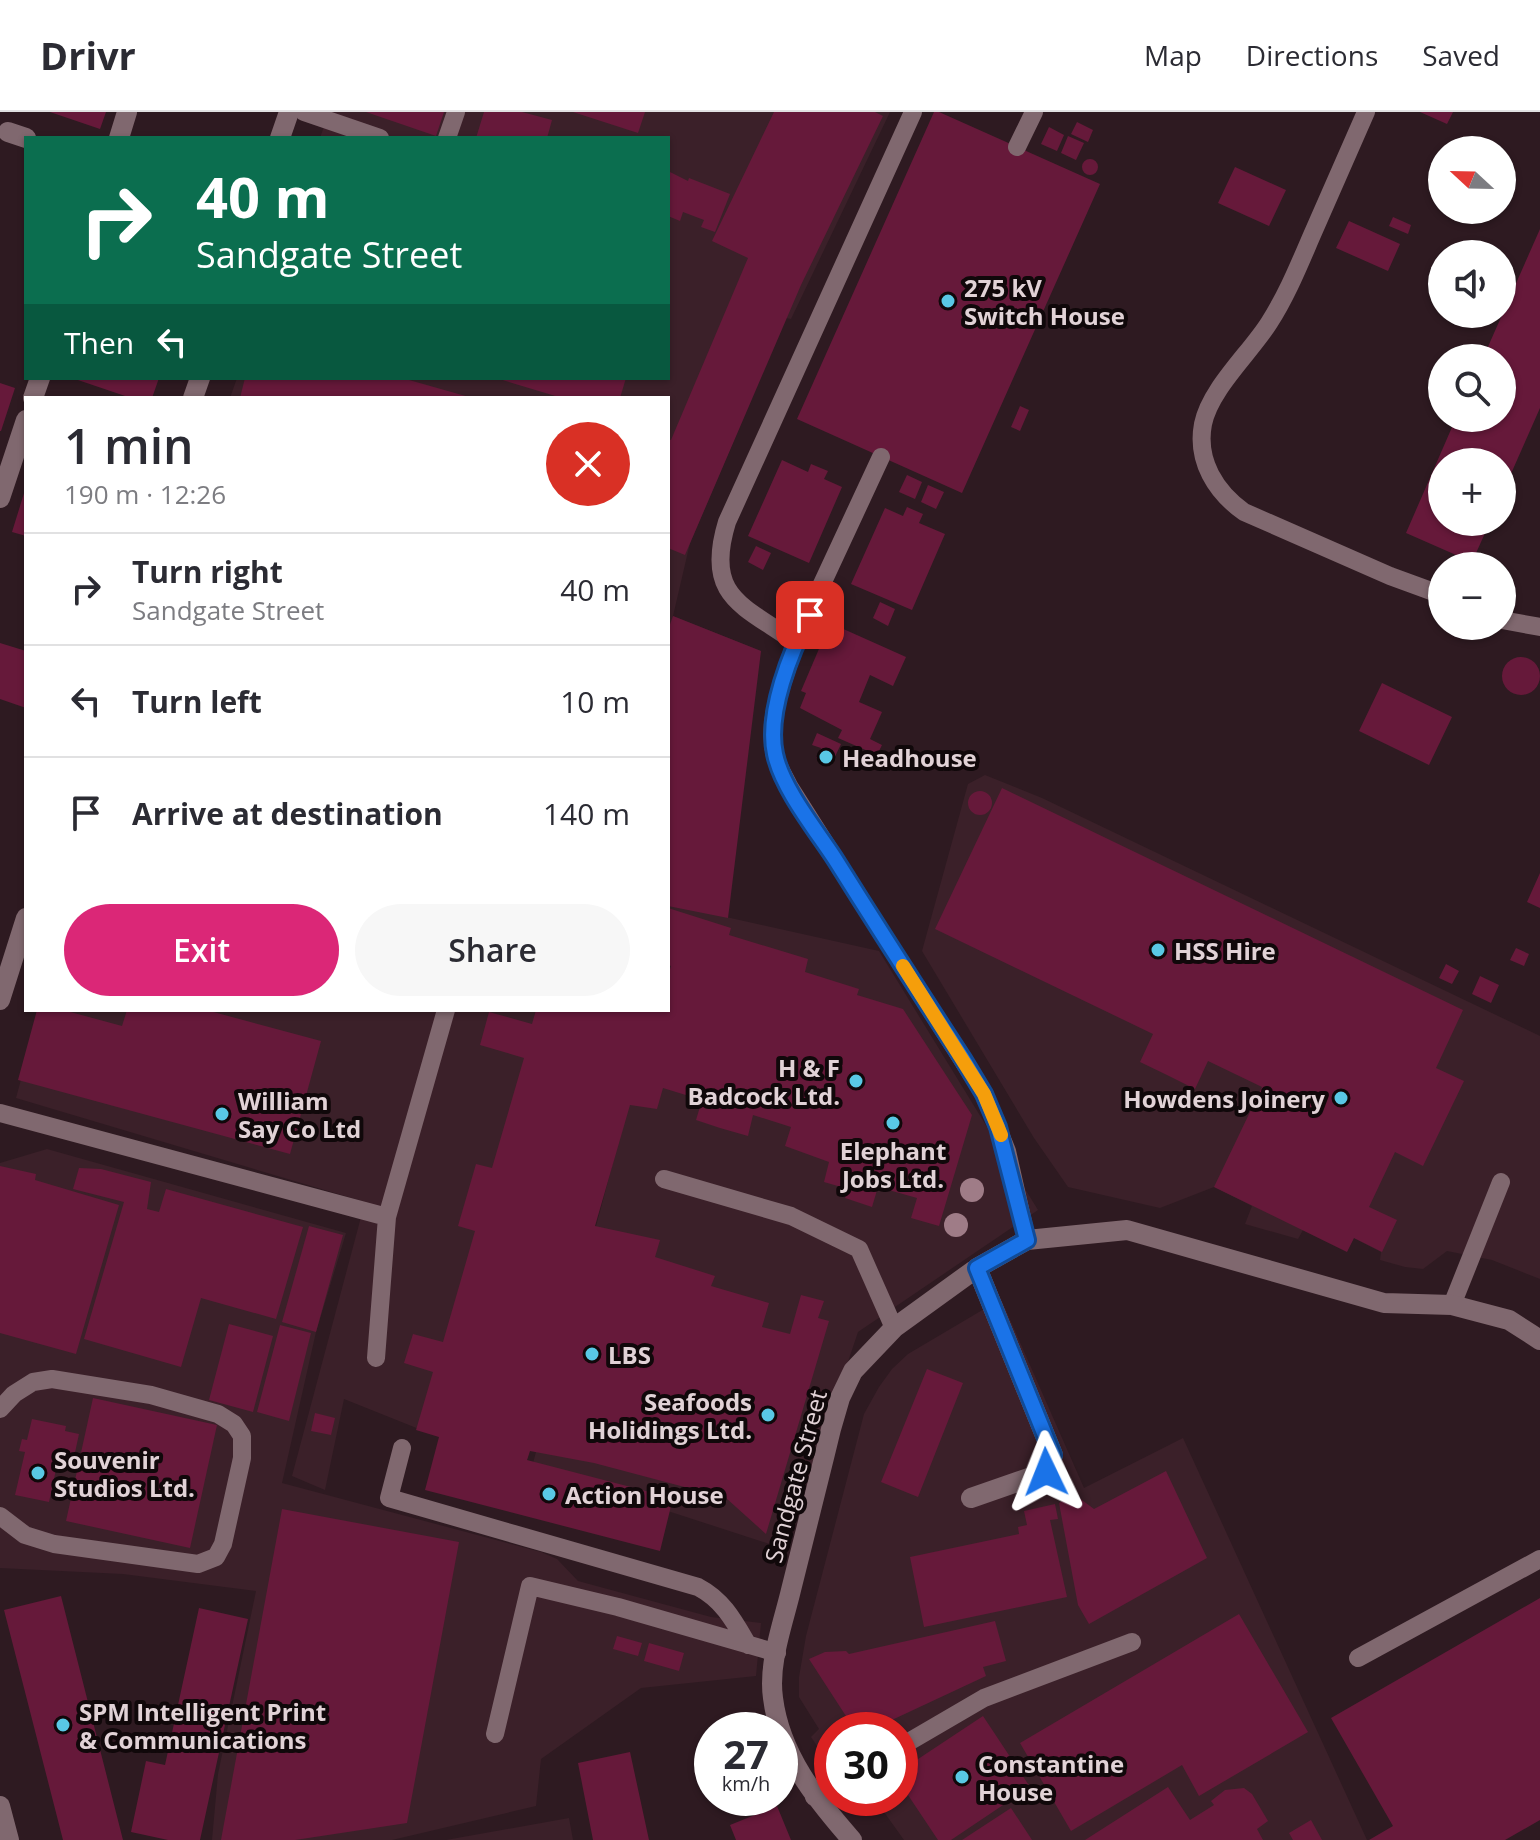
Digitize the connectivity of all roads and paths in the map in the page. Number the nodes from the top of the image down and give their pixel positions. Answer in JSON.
{"nodes":[{"id":1,"x":127,"y":112,"type":"edge"},
{"id":2,"x":289,"y":112,"type":"edge"},
{"id":3,"x":304,"y":112,"type":"edge"},
{"id":4,"x":456,"y":112,"type":"edge"},
{"id":5,"x":913,"y":112,"type":"edge"},
{"id":6,"x":1034,"y":112,"type":"edge"},
{"id":7,"x":1366,"y":112,"type":"edge"},
{"id":8,"x":120,"y":136,"type":"edge"},
{"id":9,"x":281,"y":136,"type":"edge"},
{"id":10,"x":374,"y":136,"type":"edge"},
{"id":11,"x":448,"y":136,"type":"edge"},
{"id":12,"x":1017,"y":147,"type":"dead end"},
{"id":13,"x":24,"y":425,"type":"edge"},
{"id":14,"x":881,"y":457,"type":"dead end"},
{"id":15,"x":4,"y":474,"type":"edge"},
{"id":16,"x":0,"y":498,"type":"edge"},
{"id":17,"x":1428,"y":590,"type":"edge"},
{"id":18,"x":1516,"y":623,"type":"edge"},
{"id":19,"x":1540,"y":627,"type":"edge"},
{"id":20,"x":795,"y":642,"type":"junction"},
{"id":21,"x":24,"y":924,"type":"edge"},
{"id":22,"x":0,"y":1000,"type":"edge"},
{"id":23,"x":445,"y":1012,"type":"edge"},
{"id":24,"x":0,"y":1113,"type":"edge"},
{"id":25,"x":664,"y":1179,"type":"dead end"},
{"id":26,"x":1501,"y":1182,"type":"dead end"},
{"id":27,"x":387,"y":1217,"type":"junction"},
{"id":28,"x":1027,"y":1240,"type":"junction"},
{"id":29,"x":977,"y":1268,"type":"junction"},
{"id":30,"x":1452,"y":1305,"type":"junction"},
{"id":31,"x":894,"y":1328,"type":"junction"},
{"id":32,"x":1540,"y":1340,"type":"edge"},
{"id":33,"x":376,"y":1358,"type":"dead end"},
{"id":34,"x":0,"y":1409,"type":"edge"},
{"id":35,"x":402,"y":1448,"type":"dead end"},
{"id":36,"x":971,"y":1498,"type":"dead end"},
{"id":37,"x":0,"y":1516,"type":"edge"},
{"id":38,"x":1540,"y":1559,"type":"edge"},
{"id":39,"x":1132,"y":1642,"type":"dead end"},
{"id":40,"x":748,"y":1645,"type":"junction"},
{"id":41,"x":777,"y":1653,"type":"junction"},
{"id":42,"x":1358,"y":1658,"type":"dead end"},
{"id":43,"x":776,"y":1712,"type":"edge"},
{"id":44,"x":495,"y":1734,"type":"dead end"},
{"id":45,"x":918,"y":1736,"type":"edge"},
{"id":46,"x":798,"y":1762,"type":"edge"},
{"id":47,"x":814,"y":1781,"type":"edge"},
{"id":48,"x":0,"y":1806,"type":"edge"},
{"id":49,"x":838,"y":1816,"type":"edge"},
{"id":50,"x":9,"y":1840,"type":"edge"},
{"id":51,"x":852,"y":1840,"type":"edge"}],
"edges":[{"from":1,"to":8,"type":"street"},
{"from":2,"to":9,"type":"street"},
{"from":3,"to":10,"type":"lane"},
{"from":4,"to":11,"type":"lane"},
{"from":5,"to":20,"type":"lane"},
{"from":6,"to":12,"type":"lane"},
{"from":7,"to":17,"type":"lane"},
{"from":13,"to":15,"type":"street"},
{"from":14,"to":20,"type":"lane"},
{"from":15,"to":16,"type":"street"},
{"from":18,"to":19,"type":"lane"},
{"from":20,"to":28,"type":"lane"},
{"from":21,"to":22,"type":"street"},
{"from":23,"to":27,"type":"lane"},
{"from":24,"to":27,"type":"lane"},
{"from":25,"to":31,"type":"lane"},
{"from":26,"to":30,"type":"lane"},
{"from":27,"to":33,"type":"lane"},
{"from":28,"to":29,"type":"street","name":"Sandgate Street"},
{"from":28,"to":30,"type":"street","name":"Sandgate Street"},
{"from":29,"to":31,"type":"street","name":"Sandgate Street"},
{"from":29,"to":36,"type":"street"},
{"from":30,"to":32,"type":"street","name":"Sandgate Street"},
{"from":31,"to":41,"type":"street","name":"Sandgate Street"},
{"from":34,"to":37,"type":"lane"},
{"from":35,"to":40,"type":"lane"},
{"from":38,"to":42,"type":"lane"},
{"from":39,"to":45,"type":"lane"},
{"from":40,"to":41,"type":"lane"},
{"from":40,"to":44,"type":"lane"},
{"from":41,"to":43,"type":"street","name":"Sandgate Street"},
{"from":46,"to":47,"type":"street","name":"Sandgate Street"},
{"from":48,"to":50,"type":"street"},
{"from":49,"to":51,"type":"street","name":"Sandgate Street"}]}
